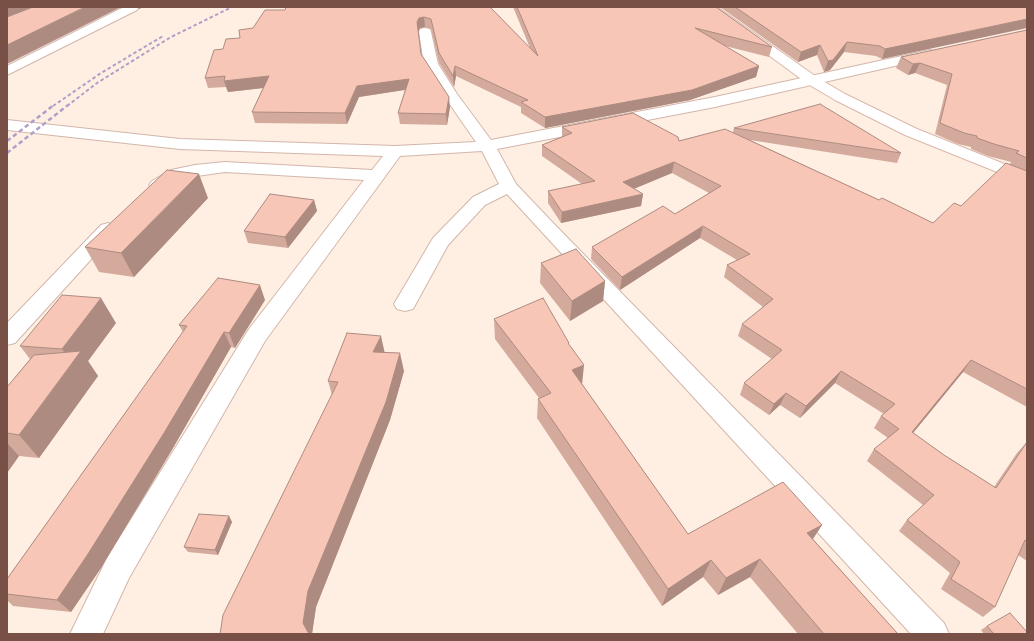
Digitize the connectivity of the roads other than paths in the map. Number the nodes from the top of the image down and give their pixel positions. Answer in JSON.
{"nodes":[{"id":1,"x":133,"y":7,"type":"edge"},
{"id":2,"x":709,"y":7,"type":"edge"},
{"id":3,"x":425,"y":32,"type":"edge"},
{"id":4,"x":940,"y":51,"type":"edge"},
{"id":5,"x":7,"y":71,"type":"edge"},
{"id":6,"x":813,"y":80,"type":"junction"},
{"id":7,"x":7,"y":125,"type":"edge"},
{"id":8,"x":487,"y":146,"type":"junction"},
{"id":9,"x":395,"y":151,"type":"junction"},
{"id":10,"x":377,"y":175,"type":"junction"},
{"id":11,"x":1027,"y":179,"type":"edge"},
{"id":12,"x":509,"y":186,"type":"junction"},
{"id":13,"x":143,"y":198,"type":"edge"},
{"id":14,"x":122,"y":217,"type":"edge"},
{"id":15,"x":405,"y":304,"type":"dead end"},
{"id":16,"x":7,"y":337,"type":"edge"},
{"id":17,"x":86,"y":634,"type":"edge"},
{"id":18,"x":933,"y":634,"type":"edge"}],
"edges":[{"from":1,"to":5,"type":"street"},
{"from":2,"to":6,"type":"street"},
{"from":3,"to":8,"type":"street"},
{"from":4,"to":6,"type":"street"},
{"from":6,"to":8,"type":"street"},
{"from":6,"to":11,"type":"street"},
{"from":7,"to":9,"type":"street"},
{"from":8,"to":9,"type":"street"},
{"from":8,"to":12,"type":"street"},
{"from":9,"to":10,"type":"street"},
{"from":10,"to":13,"type":"street"},
{"from":10,"to":17,"type":"street"},
{"from":12,"to":15,"type":"street"},
{"from":12,"to":18,"type":"street"},
{"from":14,"to":16,"type":"street"}]}
